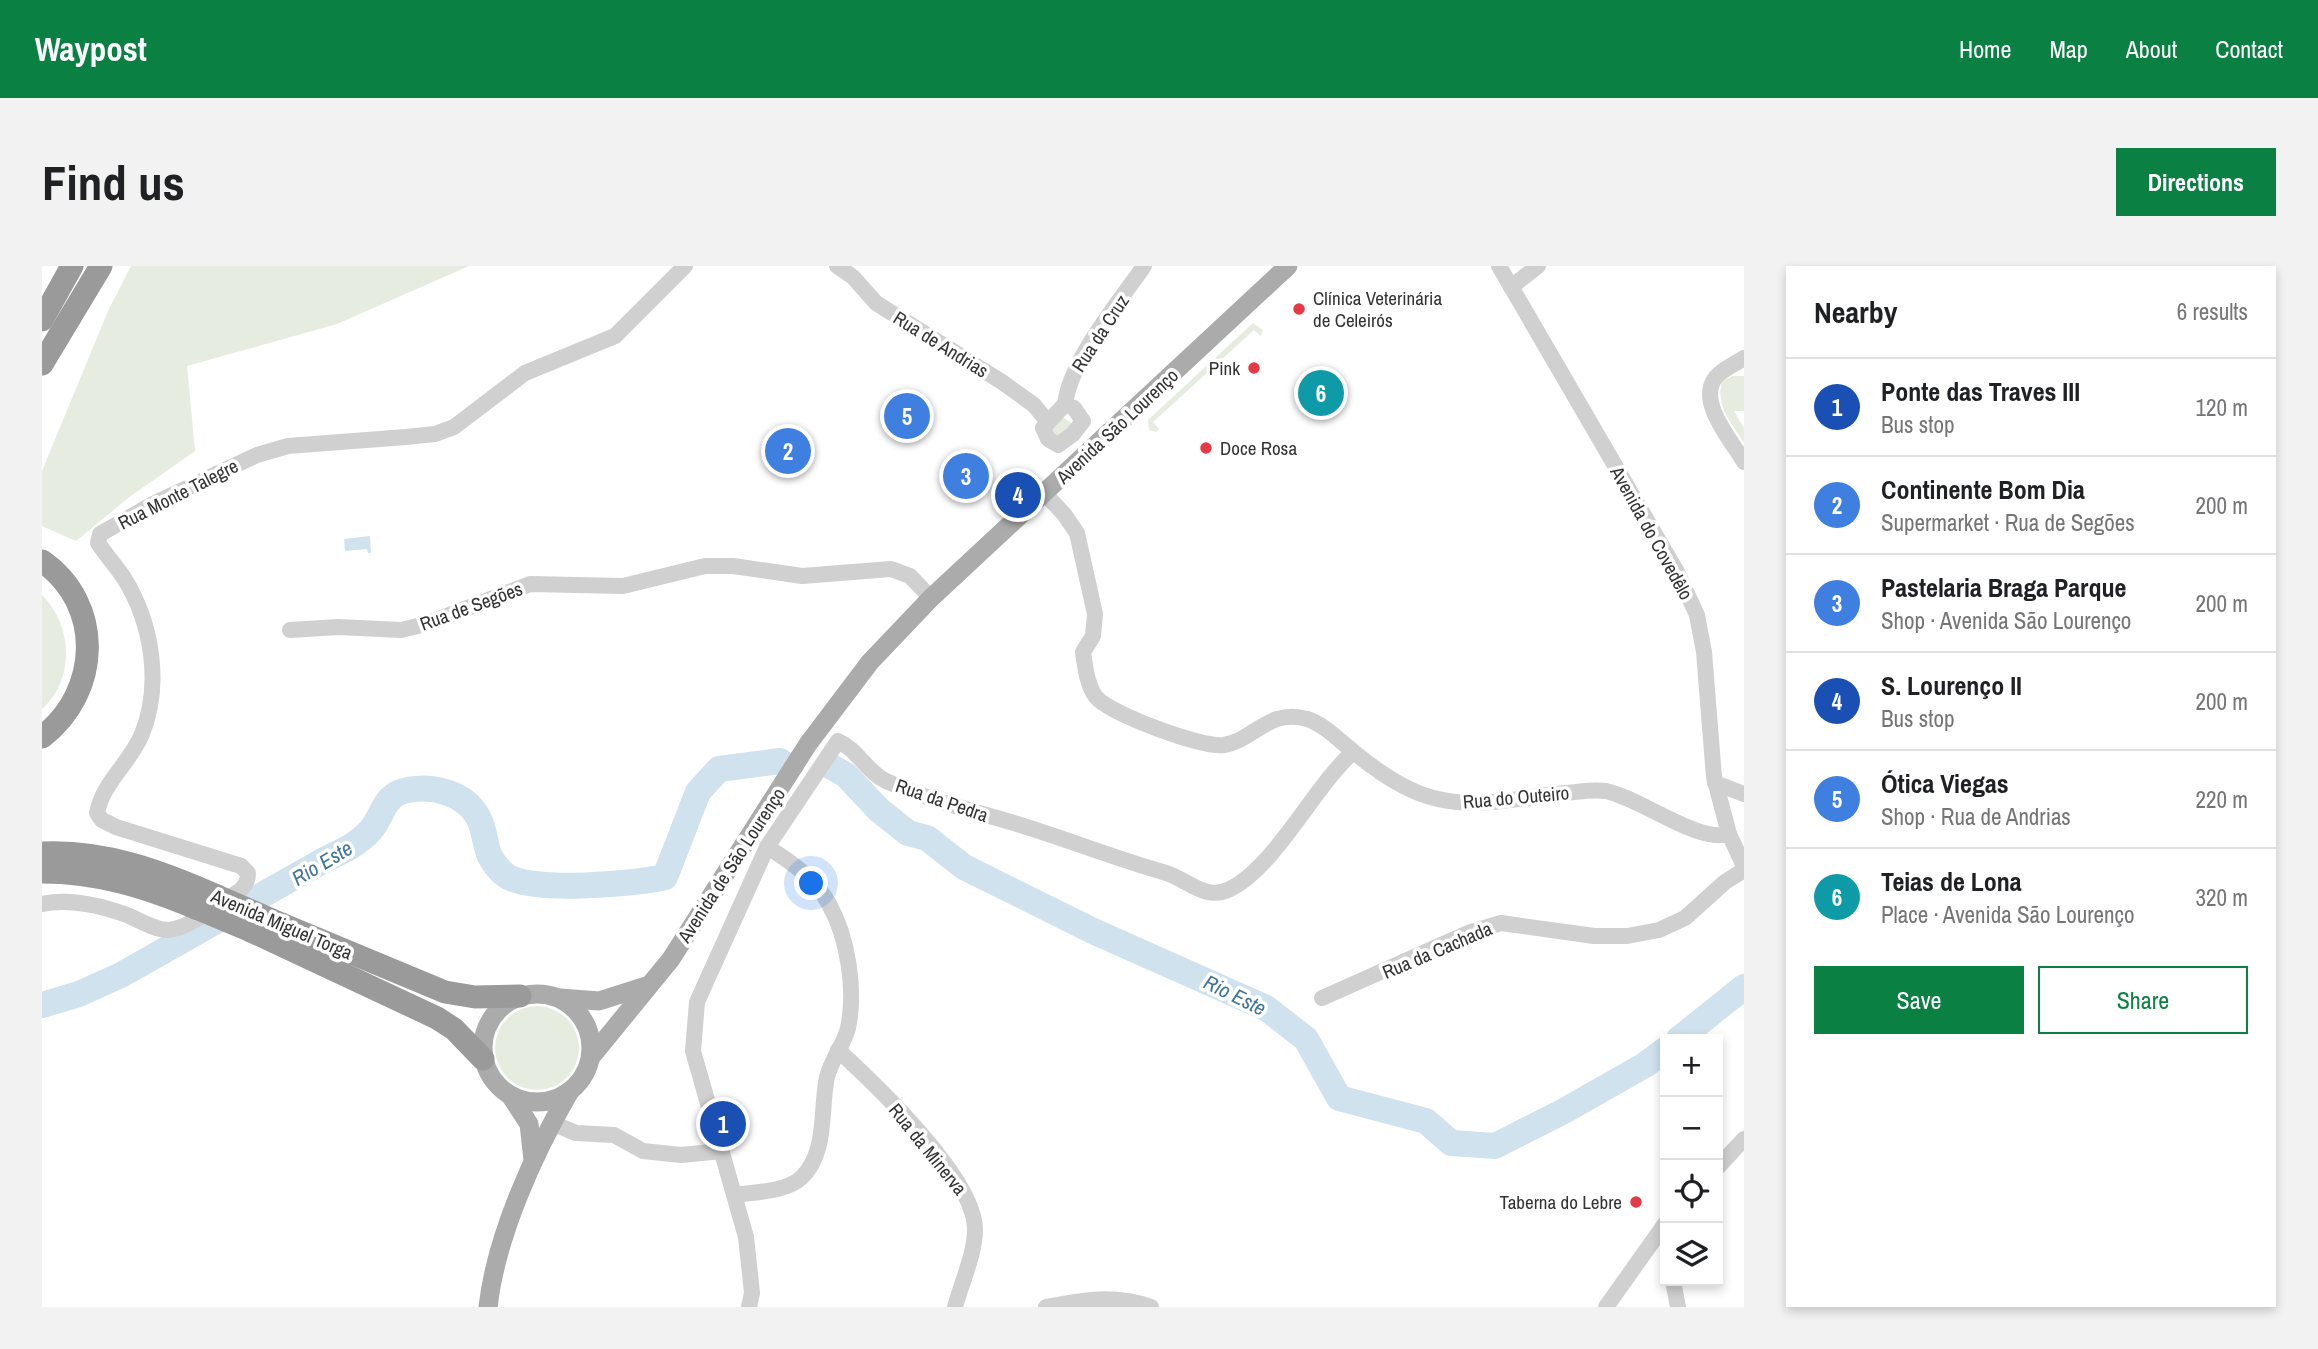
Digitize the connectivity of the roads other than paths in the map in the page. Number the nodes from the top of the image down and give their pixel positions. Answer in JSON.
{"nodes":[{"id":1,"x":61,"y":266,"type":"edge"},
{"id":2,"x":72,"y":266,"type":"edge"},
{"id":3,"x":101,"y":266,"type":"edge"},
{"id":4,"x":685,"y":266,"type":"edge"},
{"id":5,"x":837,"y":266,"type":"edge"},
{"id":6,"x":1144,"y":266,"type":"edge"},
{"id":7,"x":1288,"y":266,"type":"edge"},
{"id":8,"x":1499,"y":266,"type":"edge"},
{"id":9,"x":1538,"y":266,"type":"edge"},
{"id":10,"x":857,"y":271,"type":"edge"},
{"id":11,"x":1511,"y":288,"type":"junction"},
{"id":12,"x":42,"y":296,"type":"edge"},
{"id":13,"x":42,"y":320,"type":"edge"},
{"id":14,"x":1742,"y":361,"type":"edge"},
{"id":15,"x":42,"y":364,"type":"edge"},
{"id":16,"x":1065,"y":404,"type":"junction"},
{"id":17,"x":1047,"y":421,"type":"junction"},
{"id":18,"x":1073,"y":434,"type":"junction"},
{"id":19,"x":1088,"y":452,"type":"junction"},
{"id":20,"x":1744,"y":462,"type":"edge"},
{"id":21,"x":1044,"y":493,"type":"junction"},
{"id":22,"x":42,"y":561,"type":"edge"},
{"id":23,"x":42,"y":577,"type":"edge"},
{"id":24,"x":931,"y":598,"type":"junction"},
{"id":25,"x":290,"y":630,"type":"dead end"},
{"id":26,"x":42,"y":718,"type":"edge"},
{"id":27,"x":42,"y":737,"type":"edge"},
{"id":28,"x":808,"y":744,"type":"joint"},
{"id":29,"x":1353,"y":752,"type":"junction"},
{"id":30,"x":1715,"y":783,"type":"junction"},
{"id":31,"x":1744,"y":794,"type":"edge"},
{"id":32,"x":758,"y":825,"type":"junction"},
{"id":33,"x":1736,"y":836,"type":"edge"},
{"id":34,"x":767,"y":847,"type":"junction"},
{"id":35,"x":42,"y":853,"type":"edge"},
{"id":36,"x":1744,"y":868,"type":"edge"},
{"id":37,"x":42,"y":872,"type":"edge"},
{"id":38,"x":42,"y":904,"type":"edge"},
{"id":39,"x":650,"y":984,"type":"junction"},
{"id":40,"x":520,"y":996,"type":"junction"},
{"id":41,"x":560,"y":998,"type":"junction"},
{"id":42,"x":1322,"y":998,"type":"dead end"},
{"id":43,"x":838,"y":1050,"type":"junction"},
{"id":44,"x":591,"y":1057,"type":"junction"},
{"id":45,"x":483,"y":1059,"type":"junction"},
{"id":46,"x":571,"y":1090,"type":"junction"},
{"id":47,"x":510,"y":1095,"type":"junction"},
{"id":48,"x":552,"y":1123,"type":"junction"},
{"id":49,"x":1744,"y":1139,"type":"edge"},
{"id":50,"x":722,"y":1151,"type":"junction"},
{"id":51,"x":1723,"y":1162,"type":"edge"},
{"id":52,"x":532,"y":1168,"type":"junction"},
{"id":53,"x":735,"y":1195,"type":"junction"},
{"id":54,"x":1660,"y":1234,"type":"edge"},
{"id":55,"x":1674,"y":1286,"type":"edge"},
{"id":56,"x":488,"y":1307,"type":"edge"},
{"id":57,"x":749,"y":1307,"type":"edge"},
{"id":58,"x":955,"y":1307,"type":"edge"},
{"id":59,"x":1046,"y":1307,"type":"edge"},
{"id":60,"x":1151,"y":1307,"type":"edge"},
{"id":61,"x":1606,"y":1307,"type":"edge"},
{"id":62,"x":1678,"y":1307,"type":"edge"}],
"edges":[{"from":1,"to":12,"type":"highway"},
{"from":2,"to":13,"type":"highway"},
{"from":3,"to":15,"type":"highway"},
{"from":4,"to":38,"type":"street","name":"Rua Monte Talegre"},
{"from":5,"to":10,"type":"street","name":"Rua de Andrias"},
{"from":6,"to":16,"type":"street","name":"Rua da Cruz"},
{"from":7,"to":19,"type":"main road","name":"Avenida São Lourenço"},
{"from":8,"to":11,"type":"street","name":"Avenida do Covedêlo"},
{"from":9,"to":11,"type":"street"},
{"from":10,"to":17,"type":"street","name":"Rua de Andrias"},
{"from":11,"to":30,"type":"street","name":"Avenida do Covedêlo"},
{"from":14,"to":20,"type":"street"},
{"from":16,"to":17,"type":"street"},
{"from":16,"to":18,"type":"street"},
{"from":17,"to":18,"type":"street"},
{"from":18,"to":19,"type":"street"},
{"from":19,"to":21,"type":"main road","name":"Avenida São Lourenço"},
{"from":21,"to":24,"type":"main road","name":"Avenida São Lourenço"},
{"from":21,"to":29,"type":"street","name":"Rua do Outeiro"},
{"from":22,"to":27,"type":"highway"},
{"from":23,"to":26,"type":"highway"},
{"from":24,"to":25,"type":"street","name":"Rua de Segões"},
{"from":24,"to":28,"type":"main road","name":"Avenida São Lourenço"},
{"from":28,"to":32,"type":"main road","name":"Avenida de São Lourenço"},
{"from":29,"to":33,"type":"street","name":"Rua do Outeiro"},
{"from":29,"to":34,"type":"street","name":"Rua da Pedra"},
{"from":30,"to":31,"type":"street"},
{"from":30,"to":33,"type":"street","name":"Avenida do Covedêlo"},
{"from":32,"to":34,"type":"street"},
{"from":32,"to":39,"type":"main road","name":"Avenida de São Lourenço"},
{"from":33,"to":36,"type":"street","name":"Avenida do Covedêlo"},
{"from":34,"to":43,"type":"street"},
{"from":34,"to":50,"type":"street"},
{"from":35,"to":40,"type":"highway","name":"Avenida Miguel Torga","bridge":true},
{"from":36,"to":42,"type":"street","name":"Rua da Cachada"},
{"from":37,"to":45,"type":"highway","name":"Avenida Miguel Torga","bridge":true},
{"from":39,"to":41,"type":"main road"},
{"from":39,"to":44,"type":"main road","name":"Avenida de São Lourenço"},
{"from":40,"to":41,"type":"main road"},
{"from":40,"to":45,"type":"main road"},
{"from":41,"to":44,"type":"main road"},
{"from":43,"to":53,"type":"street"},
{"from":43,"to":58,"type":"street","name":"Rua da Minerva"},
{"from":44,"to":46,"type":"main road","name":"Avenida de São Lourenço"},
{"from":45,"to":47,"type":"main road","name":"Avenida de São Lourenço"},
{"from":46,"to":47,"type":"main road"},
{"from":46,"to":48,"type":"main road","name":"Avenida de São Lourenço"},
{"from":47,"to":52,"type":"main road","name":"Avenida de São Lourenço"},
{"from":48,"to":50,"type":"street"},
{"from":48,"to":52,"type":"main road","name":"Avenida de São Lourenço"},
{"from":49,"to":51,"type":"street"},
{"from":50,"to":53,"type":"street"},
{"from":52,"to":56,"type":"main road","name":"Avenida de São Lourenço"},
{"from":53,"to":57,"type":"street"},
{"from":54,"to":61,"type":"street"},
{"from":55,"to":62,"type":"street"},
{"from":59,"to":60,"type":"street"}]}
